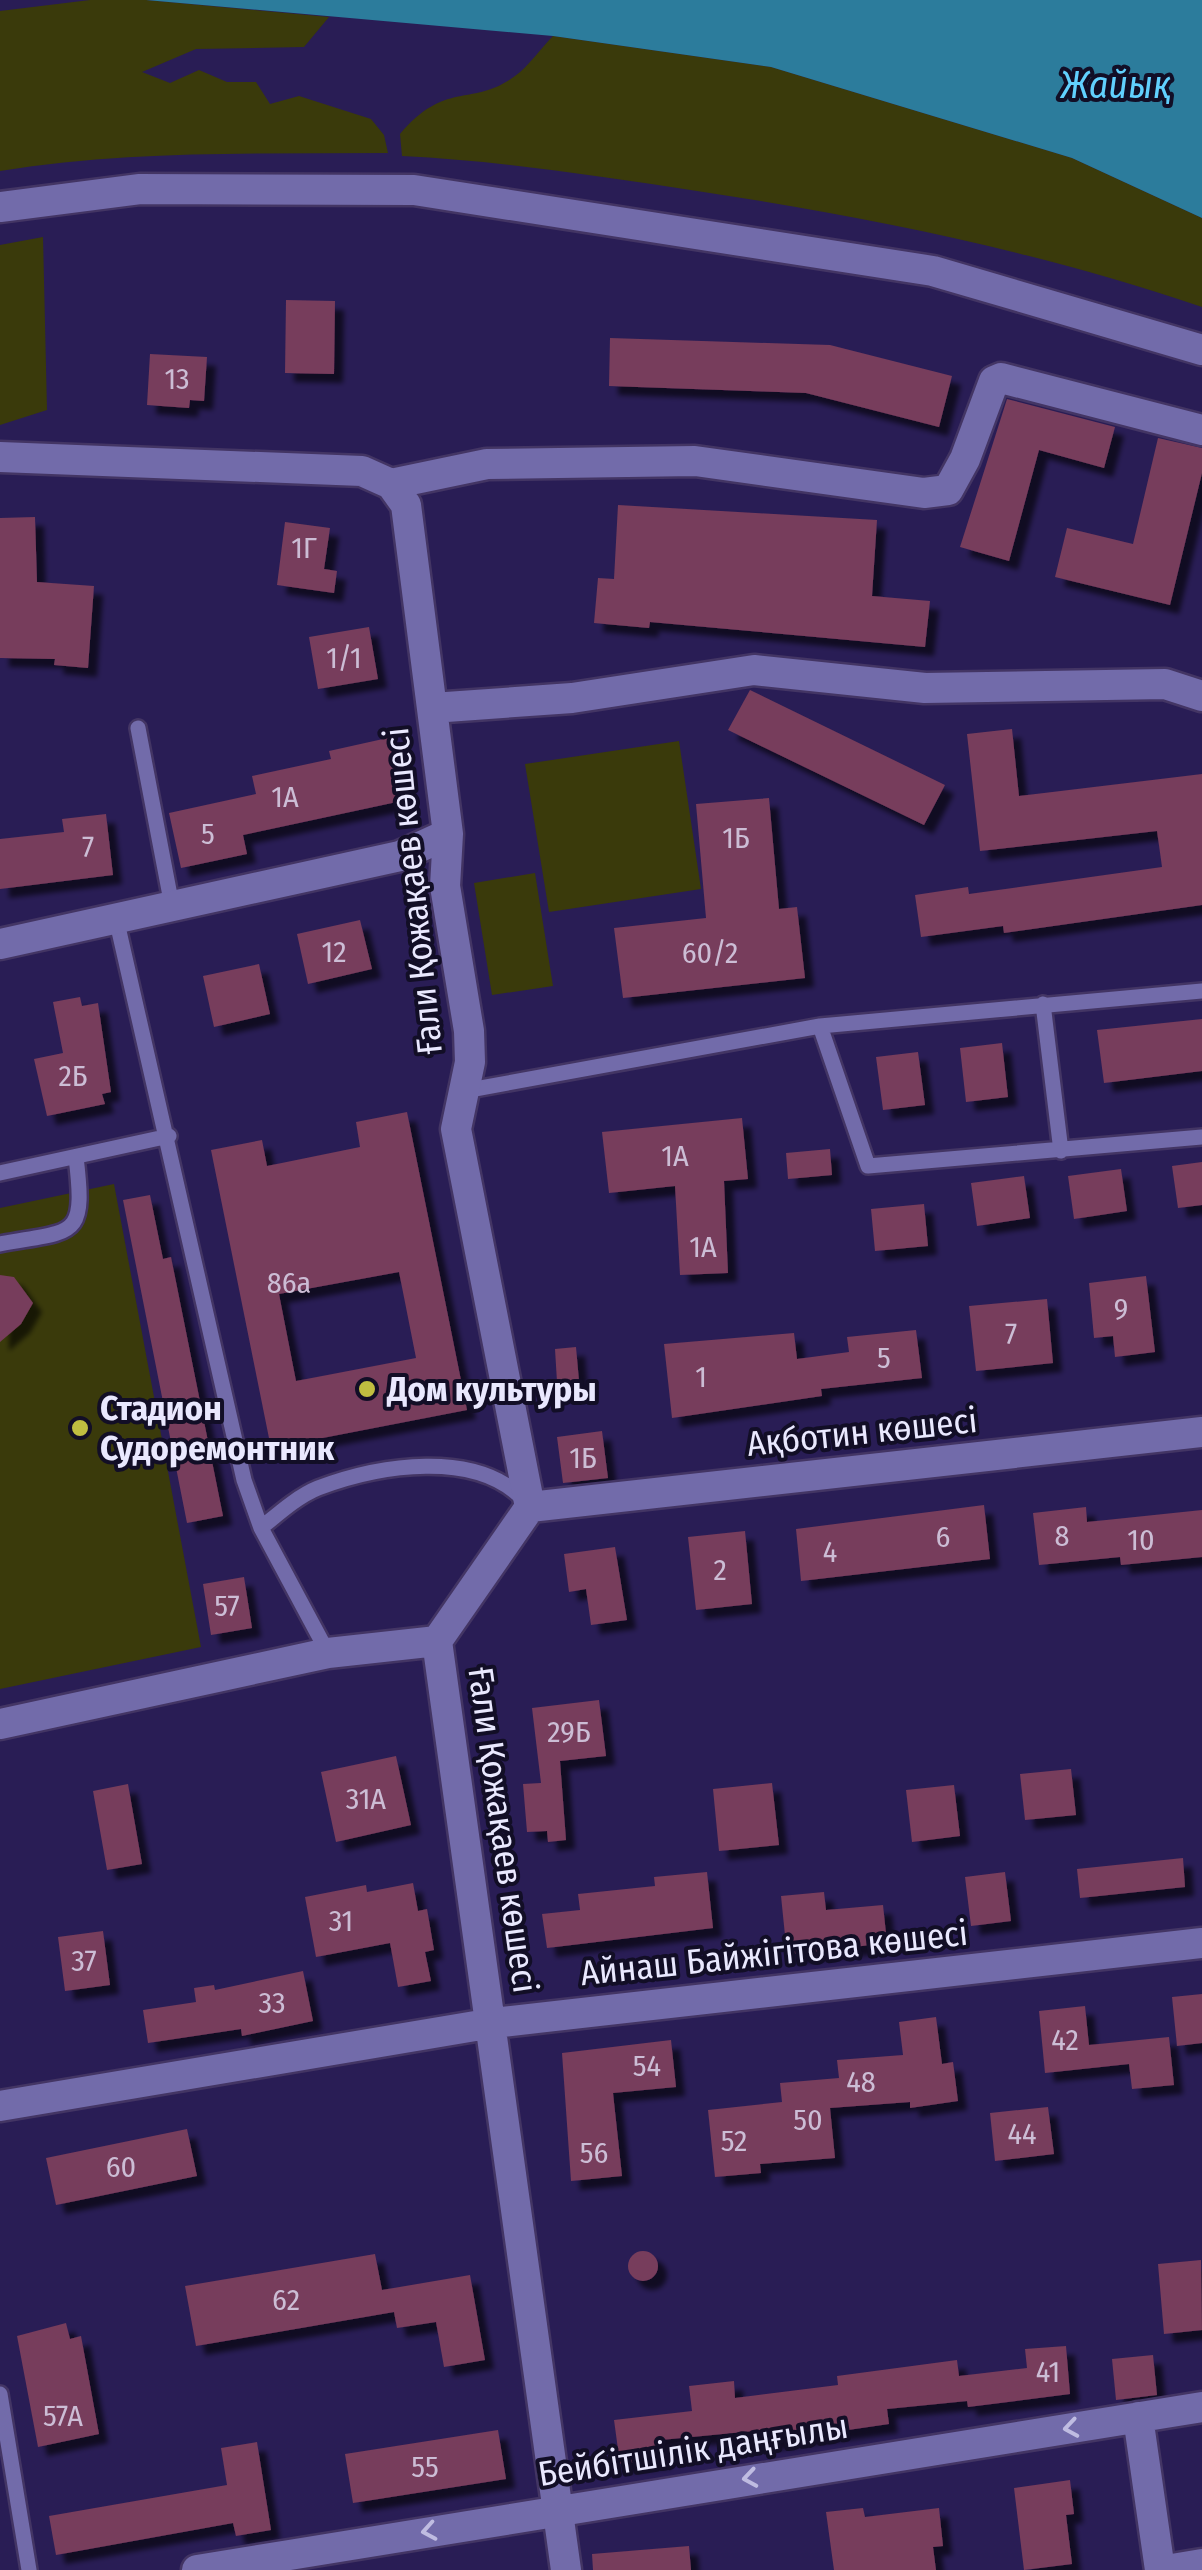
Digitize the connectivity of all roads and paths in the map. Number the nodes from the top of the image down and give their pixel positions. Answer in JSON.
{"nodes":[{"id":1,"x":0,"y":207,"type":"edge"},
{"id":2,"x":1202,"y":350,"type":"edge"},
{"id":3,"x":1202,"y":430,"type":"edge"},
{"id":4,"x":0,"y":457,"type":"edge"},
{"id":5,"x":392,"y":484,"type":"junction"},
{"id":6,"x":1202,"y":696,"type":"edge"},
{"id":7,"x":432,"y":708,"type":"junction"},
{"id":8,"x":138,"y":728,"type":"dead end"},
{"id":9,"x":448,"y":834,"type":"junction"},
{"id":10,"x":172,"y":906,"type":"junction"},
{"id":11,"x":116,"y":918,"type":"junction"},
{"id":12,"x":0,"y":944,"type":"edge"},
{"id":13,"x":1202,"y":991,"type":"edge"},
{"id":14,"x":1042,"y":1004,"type":"junction"},
{"id":15,"x":820,"y":1026,"type":"junction"},
{"id":16,"x":464,"y":1090,"type":"junction"},
{"id":17,"x":169,"y":1136,"type":"junction"},
{"id":18,"x":1202,"y":1137,"type":"edge"},
{"id":19,"x":1061,"y":1151,"type":"junction"},
{"id":20,"x":76,"y":1157,"type":"junction"},
{"id":21,"x":0,"y":1173,"type":"edge"},
{"id":22,"x":0,"y":1244,"type":"edge"},
{"id":23,"x":1202,"y":1432,"type":"edge"},
{"id":24,"x":530,"y":1507,"type":"junction"},
{"id":25,"x":261,"y":1528,"type":"junction"},
{"id":26,"x":437,"y":1641,"type":"junction"},
{"id":27,"x":328,"y":1653,"type":"junction"},
{"id":28,"x":0,"y":1724,"type":"edge"},
{"id":29,"x":1202,"y":1942,"type":"edge"},
{"id":30,"x":493,"y":2023,"type":"junction"},
{"id":31,"x":0,"y":2106,"type":"edge"},
{"id":32,"x":0,"y":2394,"type":"edge"},
{"id":33,"x":1202,"y":2407,"type":"edge"},
{"id":34,"x":1138,"y":2417,"type":"junction"},
{"id":35,"x":560,"y":2508,"type":"junction"},
{"id":36,"x":264,"y":2564,"type":"edge"},
{"id":37,"x":1202,"y":2564,"type":"edge"},
{"id":38,"x":30,"y":2570,"type":"edge"},
{"id":39,"x":197,"y":2570,"type":"edge"},
{"id":40,"x":566,"y":2570,"type":"edge"},
{"id":41,"x":1163,"y":2570,"type":"edge"}],
"edges":[{"from":1,"to":2,"type":"street"},
{"from":3,"to":5,"type":"street"},
{"from":4,"to":5,"type":"street"},
{"from":5,"to":7,"type":"street","name":"Ғали Қожақаев көшесі"},
{"from":6,"to":7,"type":"street"},
{"from":7,"to":9,"type":"street","name":"Ғали Қожақаев көшесі"},
{"from":8,"to":10,"type":"lane"},
{"from":9,"to":10,"type":"street"},
{"from":9,"to":16,"type":"street","name":"Ғали Қожақаев көшесі"},
{"from":10,"to":11,"type":"street"},
{"from":11,"to":12,"type":"street"},
{"from":11,"to":17,"type":"lane"},
{"from":13,"to":14,"type":"lane"},
{"from":14,"to":15,"type":"lane"},
{"from":14,"to":19,"type":"lane"},
{"from":15,"to":16,"type":"lane"},
{"from":15,"to":19,"type":"lane"},
{"from":16,"to":24,"type":"street","name":"Ғали Қожақаев көшесі"},
{"from":17,"to":20,"type":"lane"},
{"from":17,"to":25,"type":"lane"},
{"from":18,"to":19,"type":"lane"},
{"from":20,"to":21,"type":"lane"},
{"from":20,"to":22,"type":"lane"},
{"from":23,"to":24,"type":"street","name":"Ақботин көшесі"},
{"from":24,"to":25,"type":"lane"},
{"from":24,"to":26,"type":"street","name":"Ғали Қожақаев көшесі"},
{"from":25,"to":27,"type":"lane"},
{"from":26,"to":27,"type":"street"},
{"from":26,"to":30,"type":"street","name":"Ғали Қожақаев көшесі"},
{"from":27,"to":28,"type":"street"},
{"from":29,"to":30,"type":"street","name":"Айнаш Байжігітова көшесі"},
{"from":30,"to":31,"type":"street","name":"Айнаш Байжігітова көшесі"},
{"from":30,"to":35,"type":"street","name":"Ғали Қожақаев көшесі"},
{"from":32,"to":38,"type":"lane"},
{"from":33,"to":34,"type":"street","name":"Бейбітшілік даңғылы"},
{"from":34,"to":35,"type":"street","name":"Бейбітшілік даңғылы","one_way":true},
{"from":34,"to":41,"type":"street"},
{"from":35,"to":36,"type":"street","name":"Бейбітшілік даңғылы","one_way":true},
{"from":35,"to":40,"type":"street","name":"Ғали Қожақаев көшесі"},
{"from":36,"to":39,"type":"street","name":"Бейбітшілік даңғылы"},
{"from":37,"to":41,"type":"street"}]}
